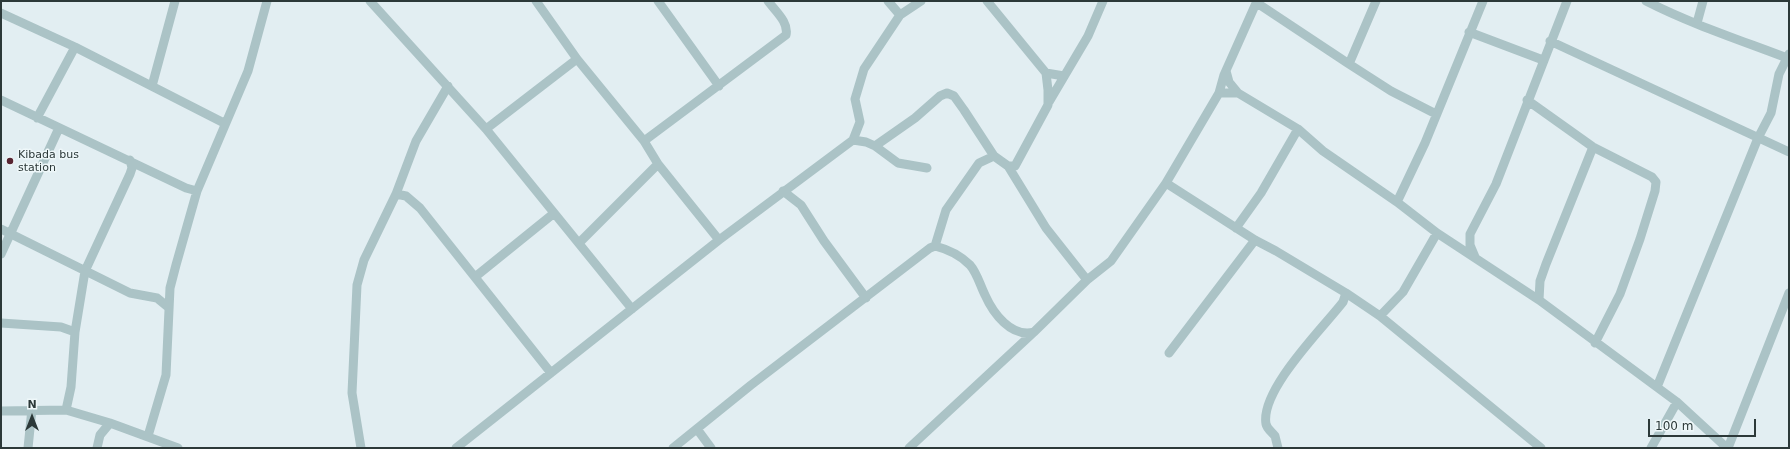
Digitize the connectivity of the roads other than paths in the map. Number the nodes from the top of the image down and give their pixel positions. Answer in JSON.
{"nodes":[{"id":1,"x":175,"y":1,"type":"edge"},
{"id":2,"x":268,"y":1,"type":"edge"},
{"id":3,"x":370,"y":1,"type":"edge"},
{"id":4,"x":536,"y":1,"type":"edge"},
{"id":5,"x":658,"y":1,"type":"edge"},
{"id":6,"x":768,"y":1,"type":"edge"},
{"id":7,"x":888,"y":1,"type":"edge"},
{"id":8,"x":921,"y":1,"type":"edge"},
{"id":9,"x":987,"y":1,"type":"edge"},
{"id":10,"x":1103,"y":1,"type":"edge"},
{"id":11,"x":1376,"y":1,"type":"edge"},
{"id":12,"x":1483,"y":1,"type":"edge"},
{"id":13,"x":1567,"y":1,"type":"edge"},
{"id":14,"x":1646,"y":1,"type":"edge"},
{"id":15,"x":1703,"y":1,"type":"edge"},
{"id":16,"x":1257,"y":2,"type":"edge"},
{"id":17,"x":1,"y":13,"type":"edge"},
{"id":18,"x":900,"y":15,"type":"junction"},
{"id":19,"x":1697,"y":23,"type":"junction"},
{"id":20,"x":1469,"y":32,"type":"junction"},
{"id":21,"x":1550,"y":41,"type":"junction"},
{"id":22,"x":75,"y":47,"type":"junction"},
{"id":23,"x":1788,"y":56,"type":"edge"},
{"id":24,"x":578,"y":60,"type":"junction"},
{"id":25,"x":1543,"y":60,"type":"junction"},
{"id":26,"x":1349,"y":64,"type":"junction"},
{"id":27,"x":1226,"y":71,"type":"junction"},
{"id":28,"x":1046,"y":73,"type":"junction"},
{"id":29,"x":1064,"y":76,"type":"junction"},
{"id":30,"x":152,"y":86,"type":"junction"},
{"id":31,"x":448,"y":86,"type":"junction"},
{"id":32,"x":719,"y":86,"type":"junction"},
{"id":33,"x":1218,"y":93,"type":"junction"},
{"id":34,"x":1238,"y":93,"type":"junction"},
{"id":35,"x":1527,"y":100,"type":"junction"},
{"id":36,"x":2,"y":104,"type":"edge"},
{"id":37,"x":1048,"y":104,"type":"junction"},
{"id":38,"x":1436,"y":114,"type":"junction"},
{"id":39,"x":37,"y":118,"type":"junction"},
{"id":40,"x":224,"y":123,"type":"junction"},
{"id":41,"x":59,"y":128,"type":"junction"},
{"id":42,"x":486,"y":129,"type":"junction"},
{"id":43,"x":1298,"y":129,"type":"junction"},
{"id":44,"x":1758,"y":138,"type":"junction"},
{"id":45,"x":854,"y":140,"type":"junction"},
{"id":46,"x":644,"y":141,"type":"junction"},
{"id":47,"x":875,"y":146,"type":"junction"},
{"id":48,"x":1593,"y":147,"type":"junction"},
{"id":49,"x":1789,"y":152,"type":"edge"},
{"id":50,"x":994,"y":156,"type":"junction"},
{"id":51,"x":130,"y":160,"type":"junction"},
{"id":52,"x":658,"y":164,"type":"junction"},
{"id":53,"x":1008,"y":166,"type":"junction"},
{"id":54,"x":927,"y":168,"type":"dead end"},
{"id":55,"x":1166,"y":183,"type":"junction"},
{"id":56,"x":197,"y":191,"type":"junction"},
{"id":57,"x":783,"y":191,"type":"junction"},
{"id":58,"x":396,"y":194,"type":"junction"},
{"id":59,"x":1397,"y":202,"type":"junction"},
{"id":60,"x":553,"y":214,"type":"junction"},
{"id":61,"x":1236,"y":228,"type":"junction"},
{"id":62,"x":1,"y":230,"type":"edge"},
{"id":63,"x":1437,"y":233,"type":"junction"},
{"id":64,"x":10,"y":234,"type":"junction"},
{"id":65,"x":719,"y":240,"type":"junction"},
{"id":66,"x":1255,"y":240,"type":"junction"},
{"id":67,"x":579,"y":242,"type":"junction"},
{"id":68,"x":935,"y":246,"type":"junction"},
{"id":69,"x":1,"y":254,"type":"edge"},
{"id":70,"x":1475,"y":257,"type":"junction"},
{"id":71,"x":85,"y":271,"type":"junction"},
{"id":72,"x":475,"y":277,"type":"junction"},
{"id":73,"x":1087,"y":280,"type":"junction"},
{"id":74,"x":170,"y":288,"type":"junction"},
{"id":75,"x":1346,"y":293,"type":"junction"},
{"id":76,"x":1789,"y":293,"type":"edge"},
{"id":77,"x":157,"y":298,"type":"junction"},
{"id":78,"x":866,"y":298,"type":"junction"},
{"id":79,"x":1539,"y":300,"type":"junction"},
{"id":80,"x":168,"y":308,"type":"junction"},
{"id":81,"x":632,"y":309,"type":"junction"},
{"id":82,"x":1380,"y":316,"type":"junction"},
{"id":83,"x":1,"y":323,"type":"edge"},
{"id":84,"x":75,"y":332,"type":"junction"},
{"id":85,"x":1034,"y":332,"type":"junction"},
{"id":86,"x":1595,"y":343,"type":"junction"},
{"id":87,"x":1169,"y":353,"type":"dead end"},
{"id":88,"x":552,"y":373,"type":"junction"},
{"id":89,"x":1656,"y":387,"type":"junction"},
{"id":90,"x":1677,"y":402,"type":"junction"},
{"id":91,"x":32,"y":409,"type":"junction"},
{"id":92,"x":66,"y":410,"type":"junction"},
{"id":93,"x":1,"y":411,"type":"edge"},
{"id":94,"x":96,"y":420,"type":"junction"},
{"id":95,"x":110,"y":423,"type":"junction"},
{"id":96,"x":697,"y":429,"type":"junction"},
{"id":97,"x":100,"y":435,"type":"junction"},
{"id":98,"x":148,"y":436,"type":"junction"},
{"id":99,"x":1532,"y":444,"type":"edge"},
{"id":100,"x":28,"y":448,"type":"edge"},
{"id":101,"x":96,"y":448,"type":"edge"},
{"id":102,"x":178,"y":448,"type":"edge"},
{"id":103,"x":361,"y":448,"type":"edge"},
{"id":104,"x":456,"y":448,"type":"edge"},
{"id":105,"x":673,"y":448,"type":"edge"},
{"id":106,"x":711,"y":448,"type":"edge"},
{"id":107,"x":909,"y":448,"type":"edge"},
{"id":108,"x":1278,"y":448,"type":"edge"},
{"id":109,"x":1541,"y":448,"type":"edge"},
{"id":110,"x":1651,"y":448,"type":"edge"},
{"id":111,"x":1727,"y":448,"type":"edge"}],
"edges":[{"from":1,"to":30,"type":"street"},
{"from":2,"to":40,"type":"street"},
{"from":3,"to":31,"type":"street"},
{"from":4,"to":24,"type":"street"},
{"from":5,"to":32,"type":"street"},
{"from":6,"to":32,"type":"street"},
{"from":7,"to":18,"type":"street"},
{"from":8,"to":18,"type":"street"},
{"from":9,"to":28,"type":"street"},
{"from":10,"to":29,"type":"street"},
{"from":11,"to":26,"type":"street"},
{"from":12,"to":20,"type":"street"},
{"from":13,"to":21,"type":"street"},
{"from":14,"to":19,"type":"street"},
{"from":15,"to":19,"type":"street"},
{"from":16,"to":26,"type":"street"},
{"from":16,"to":27,"type":"street"},
{"from":17,"to":22,"type":"street"},
{"from":18,"to":45,"type":"street"},
{"from":19,"to":23,"type":"street"},
{"from":20,"to":25,"type":"street"},
{"from":20,"to":38,"type":"street"},
{"from":21,"to":25,"type":"street"},
{"from":21,"to":44,"type":"street"},
{"from":22,"to":30,"type":"street"},
{"from":22,"to":39,"type":"street"},
{"from":23,"to":44,"type":"street"},
{"from":24,"to":42,"type":"street"},
{"from":24,"to":46,"type":"street"},
{"from":25,"to":35,"type":"street"},
{"from":26,"to":38,"type":"street"},
{"from":27,"to":33,"type":"street"},
{"from":27,"to":34,"type":"street"},
{"from":28,"to":29,"type":"street"},
{"from":28,"to":37,"type":"street"},
{"from":29,"to":37,"type":"street"},
{"from":30,"to":40,"type":"street"},
{"from":31,"to":42,"type":"street"},
{"from":31,"to":58,"type":"street"},
{"from":32,"to":46,"type":"street"},
{"from":33,"to":34,"type":"street"},
{"from":33,"to":55,"type":"street"},
{"from":34,"to":43,"type":"street"},
{"from":35,"to":48,"type":"street"},
{"from":35,"to":70,"type":"street"},
{"from":36,"to":39,"type":"street"},
{"from":37,"to":53,"type":"street"},
{"from":38,"to":59,"type":"street"},
{"from":39,"to":41,"type":"street"},
{"from":40,"to":56,"type":"street"},
{"from":41,"to":51,"type":"street"},
{"from":41,"to":64,"type":"street"},
{"from":42,"to":60,"type":"street"},
{"from":43,"to":59,"type":"street"},
{"from":43,"to":61,"type":"street"},
{"from":44,"to":49,"type":"street"},
{"from":44,"to":89,"type":"street"},
{"from":45,"to":47,"type":"street"},
{"from":45,"to":57,"type":"street"},
{"from":46,"to":52,"type":"street"},
{"from":47,"to":50,"type":"street"},
{"from":47,"to":54,"type":"street"},
{"from":48,"to":79,"type":"street"},
{"from":48,"to":86,"type":"street"},
{"from":50,"to":53,"type":"street"},
{"from":50,"to":68,"type":"street"},
{"from":51,"to":56,"type":"street"},
{"from":51,"to":71,"type":"street"},
{"from":52,"to":65,"type":"street"},
{"from":52,"to":67,"type":"street"},
{"from":53,"to":73,"type":"street"},
{"from":55,"to":61,"type":"street"},
{"from":55,"to":73,"type":"street"},
{"from":56,"to":74,"type":"street"},
{"from":57,"to":65,"type":"street"},
{"from":57,"to":78,"type":"street"},
{"from":58,"to":72,"type":"street"},
{"from":58,"to":103,"type":"street"},
{"from":59,"to":63,"type":"street"},
{"from":60,"to":67,"type":"street"},
{"from":60,"to":72,"type":"street"},
{"from":61,"to":66,"type":"street"},
{"from":62,"to":64,"type":"street"},
{"from":63,"to":70,"type":"street"},
{"from":63,"to":82,"type":"street"},
{"from":64,"to":69,"type":"street"},
{"from":64,"to":71,"type":"street"},
{"from":65,"to":81,"type":"street"},
{"from":66,"to":75,"type":"street"},
{"from":66,"to":87,"type":"street"},
{"from":67,"to":81,"type":"street"},
{"from":68,"to":78,"type":"street"},
{"from":68,"to":85,"type":"street"},
{"from":70,"to":79,"type":"street"},
{"from":71,"to":77,"type":"street"},
{"from":71,"to":84,"type":"street"},
{"from":72,"to":88,"type":"street"},
{"from":73,"to":85,"type":"street"},
{"from":74,"to":77,"type":"street"},
{"from":74,"to":80,"type":"street"},
{"from":75,"to":82,"type":"street"},
{"from":75,"to":108,"type":"street"},
{"from":76,"to":111,"type":"street"},
{"from":77,"to":80,"type":"street"},
{"from":78,"to":96,"type":"street"},
{"from":79,"to":86,"type":"street"},
{"from":80,"to":98,"type":"street"},
{"from":81,"to":88,"type":"street"},
{"from":82,"to":99,"type":"street"},
{"from":83,"to":84,"type":"street"},
{"from":84,"to":92,"type":"street"},
{"from":85,"to":107,"type":"street"},
{"from":86,"to":89,"type":"street"},
{"from":88,"to":104,"type":"street"},
{"from":89,"to":90,"type":"street"},
{"from":90,"to":110,"type":"street"},
{"from":90,"to":111,"type":"street"},
{"from":91,"to":92,"type":"street"},
{"from":91,"to":93,"type":"street"},
{"from":91,"to":100,"type":"street"},
{"from":92,"to":94,"type":"street"},
{"from":94,"to":95,"type":"street"},
{"from":94,"to":97,"type":"street"},
{"from":95,"to":97,"type":"street"},
{"from":95,"to":98,"type":"street"},
{"from":96,"to":105,"type":"street"},
{"from":96,"to":106,"type":"street"},
{"from":97,"to":101,"type":"street"},
{"from":98,"to":102,"type":"street"},
{"from":99,"to":109,"type":"street"}]}
